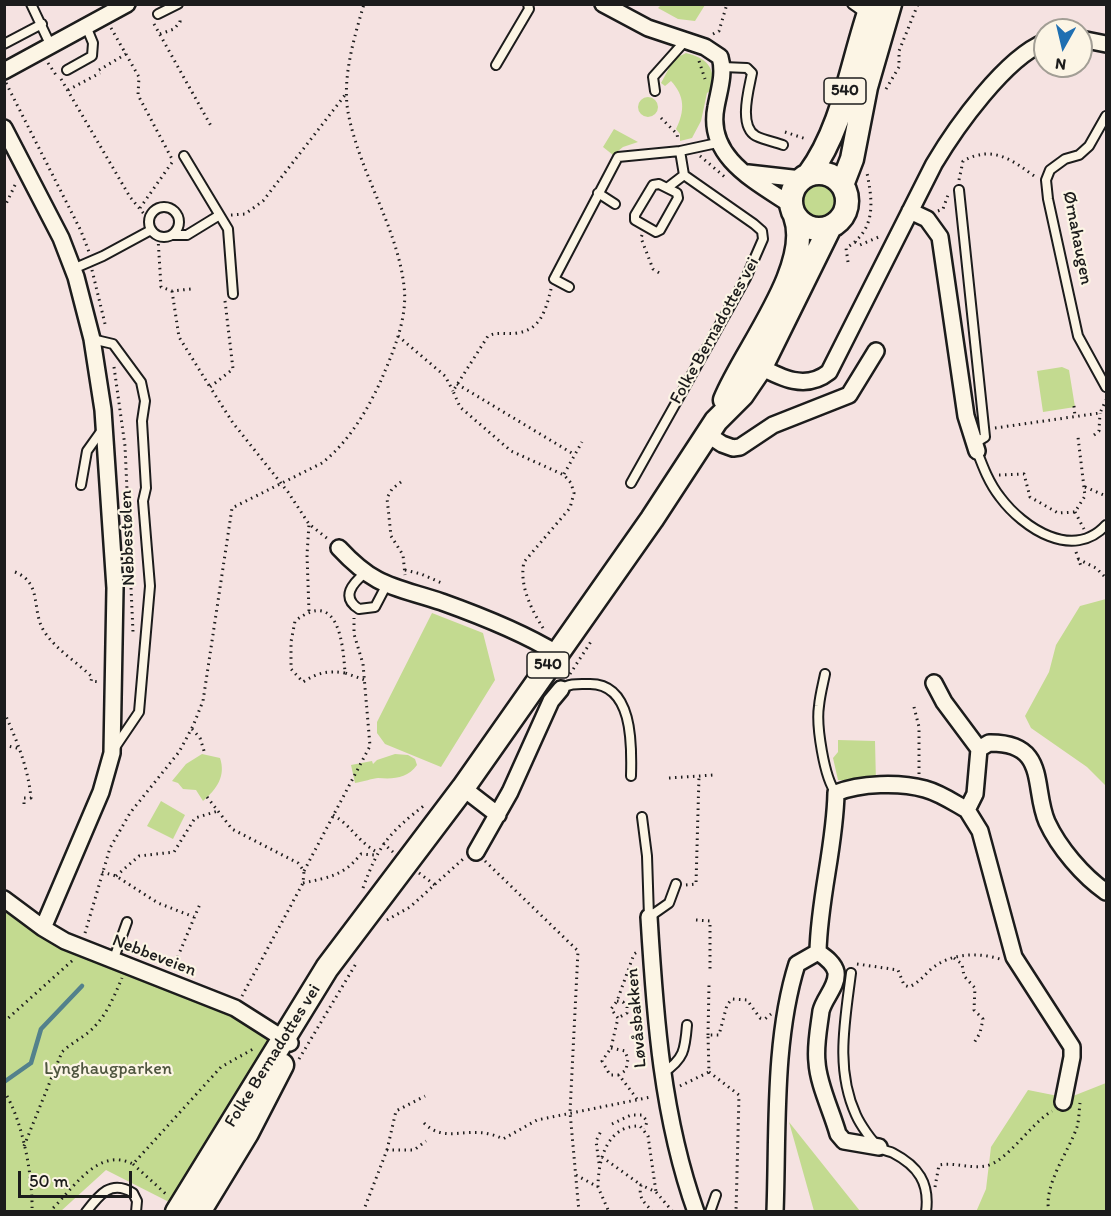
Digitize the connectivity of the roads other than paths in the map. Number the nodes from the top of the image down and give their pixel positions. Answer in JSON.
{"nodes":[{"id":1,"x":31,"y":4,"type":"edge"},
{"id":2,"x":127,"y":4,"type":"edge"},
{"id":3,"x":528,"y":4,"type":"edge"},
{"id":4,"x":603,"y":4,"type":"edge"},
{"id":5,"x":852,"y":4,"type":"edge"},
{"id":6,"x":890,"y":4,"type":"edge"},
{"id":7,"x":177,"y":7,"type":"edge"},
{"id":8,"x":865,"y":13,"type":"edge"},
{"id":9,"x":158,"y":14,"type":"dead end"},
{"id":10,"x":42,"y":24,"type":"junction"},
{"id":11,"x":86,"y":26,"type":"junction"},
{"id":12,"x":686,"y":40,"type":"junction"},
{"id":13,"x":4,"y":44,"type":"edge"},
{"id":14,"x":44,"y":47,"type":"junction"},
{"id":15,"x":1033,"y":49,"type":"edge"},
{"id":16,"x":496,"y":65,"type":"dead end"},
{"id":17,"x":723,"y":67,"type":"junction"},
{"id":18,"x":67,"y":70,"type":"dead end"},
{"id":19,"x":4,"y":71,"type":"edge"},
{"id":20,"x":655,"y":91,"type":"dead end"},
{"id":21,"x":1107,"y":116,"type":"edge"},
{"id":22,"x":4,"y":128,"type":"edge"},
{"id":23,"x":717,"y":142,"type":"junction"},
{"id":24,"x":783,"y":146,"type":"dead end"},
{"id":25,"x":680,"y":151,"type":"junction"},
{"id":26,"x":184,"y":156,"type":"dead end"},
{"id":27,"x":745,"y":172,"type":"junction"},
{"id":28,"x":684,"y":175,"type":"junction"},
{"id":29,"x":805,"y":177,"type":"junction"},
{"id":30,"x":842,"y":185,"type":"junction"},
{"id":31,"x":667,"y":188,"type":"junction"},
{"id":32,"x":959,"y":190,"type":"road end"},
{"id":33,"x":598,"y":193,"type":"junction"},
{"id":34,"x":615,"y":204,"type":"dead end"},
{"id":35,"x":793,"y":211,"type":"junction"},
{"id":36,"x":910,"y":211,"type":"junction"},
{"id":37,"x":218,"y":216,"type":"junction"},
{"id":38,"x":830,"y":227,"type":"junction"},
{"id":39,"x":151,"y":230,"type":"junction"},
{"id":40,"x":172,"y":235,"type":"junction"},
{"id":41,"x":73,"y":269,"type":"junction"},
{"id":42,"x":569,"y":287,"type":"dead end"},
{"id":43,"x":233,"y":294,"type":"road end"},
{"id":44,"x":92,"y":339,"type":"junction"},
{"id":45,"x":876,"y":351,"type":"dead end"},
{"id":46,"x":753,"y":363,"type":"junction"},
{"id":47,"x":1107,"y":387,"type":"edge"},
{"id":48,"x":105,"y":427,"type":"junction"},
{"id":49,"x":712,"y":428,"type":"junction"},
{"id":50,"x":976,"y":447,"type":"junction"},
{"id":51,"x":632,"y":483,"type":"dead end"},
{"id":52,"x":81,"y":485,"type":"dead end"},
{"id":53,"x":1107,"y":525,"type":"edge"},
{"id":54,"x":339,"y":548,"type":"road end"},
{"id":55,"x":365,"y":573,"type":"junction"},
{"id":56,"x":386,"y":586,"type":"junction"},
{"id":57,"x":552,"y":644,"type":"junction"},
{"id":58,"x":825,"y":674,"type":"dead end"},
{"id":59,"x":934,"y":683,"type":"dead end"},
{"id":60,"x":561,"y":689,"type":"joint"},
{"id":61,"x":979,"y":748,"type":"junction"},
{"id":62,"x":112,"y":753,"type":"junction"},
{"id":63,"x":631,"y":776,"type":"dead end"},
{"id":64,"x":463,"y":788,"type":"junction"},
{"id":65,"x":836,"y":793,"type":"junction"},
{"id":66,"x":967,"y":810,"type":"junction"},
{"id":67,"x":498,"y":815,"type":"junction"},
{"id":68,"x":642,"y":817,"type":"dead end"},
{"id":69,"x":476,"y":852,"type":"road end"},
{"id":70,"x":676,"y":884,"type":"dead end"},
{"id":71,"x":1107,"y":892,"type":"edge"},
{"id":72,"x":4,"y":899,"type":"edge"},
{"id":73,"x":649,"y":917,"type":"junction"},
{"id":74,"x":127,"y":922,"type":"dead end"},
{"id":75,"x":43,"y":928,"type":"junction"},
{"id":76,"x":818,"y":952,"type":"junction"},
{"id":77,"x":113,"y":961,"type":"junction"},
{"id":78,"x":851,"y":973,"type":"dead end"},
{"id":79,"x":687,"y":1025,"type":"dead end"},
{"id":80,"x":290,"y":1050,"type":"junction"},
{"id":81,"x":662,"y":1074,"type":"junction"},
{"id":82,"x":1063,"y":1102,"type":"road end"},
{"id":83,"x":879,"y":1148,"type":"junction"},
{"id":84,"x":716,"y":1196,"type":"dead end"},
{"id":85,"x":176,"y":1206,"type":"edge"},
{"id":86,"x":86,"y":1212,"type":"edge"},
{"id":87,"x":136,"y":1212,"type":"edge"},
{"id":88,"x":200,"y":1212,"type":"edge"},
{"id":89,"x":696,"y":1212,"type":"edge"},
{"id":90,"x":710,"y":1212,"type":"edge"},
{"id":91,"x":775,"y":1212,"type":"edge"},
{"id":92,"x":926,"y":1212,"type":"edge"}],
"edges":[{"from":1,"to":10,"type":"lane"},
{"from":2,"to":11,"type":"street"},
{"from":3,"to":16,"type":"lane"},
{"from":4,"to":12,"type":"street"},
{"from":5,"to":8,"type":"lane"},
{"from":6,"to":30,"type":"main road","number":"540"},
{"from":7,"to":9,"type":"lane"},
{"from":8,"to":29,"type":"main road","number":"540"},
{"from":10,"to":13,"type":"lane"},
{"from":10,"to":14,"type":"lane"},
{"from":11,"to":14,"type":"street"},
{"from":11,"to":18,"type":"lane"},
{"from":12,"to":17,"type":"street"},
{"from":12,"to":20,"type":"lane"},
{"from":14,"to":19,"type":"street"},
{"from":15,"to":36,"type":"street"},
{"from":17,"to":23,"type":"street"},
{"from":17,"to":24,"type":"lane"},
{"from":21,"to":47,"type":"lane","name":"Ørnahaugen"},
{"from":22,"to":41,"type":"street","name":"Nebbestølen"},
{"from":23,"to":25,"type":"lane"},
{"from":23,"to":27,"type":"street"},
{"from":25,"to":28,"type":"lane"},
{"from":25,"to":33,"type":"lane"},
{"from":26,"to":37,"type":"lane"},
{"from":27,"to":29,"type":"street"},
{"from":27,"to":35,"type":"street"},
{"from":28,"to":31,"type":"lane"},
{"from":28,"to":51,"type":"lane","name":"Folke Bernadottes vei"},
{"from":29,"to":30,"type":"main road"},
{"from":29,"to":35,"type":"main road","number":"540"},
{"from":30,"to":38,"type":"main road","number":"540"},
{"from":31,"to":31,"type":"lane"},
{"from":32,"to":50,"type":"lane"},
{"from":33,"to":34,"type":"lane"},
{"from":33,"to":42,"type":"lane"},
{"from":35,"to":38,"type":"main road"},
{"from":35,"to":46,"type":"main road","name":"Folke Bernadottes vei","number":"540"},
{"from":36,"to":46,"type":"street"},
{"from":36,"to":50,"type":"street"},
{"from":37,"to":40,"type":"lane"},
{"from":37,"to":43,"type":"lane"},
{"from":38,"to":46,"type":"main road","name":"Folke Bernadottes vei","number":"540"},
{"from":39,"to":40,"type":"lane"},
{"from":39,"to":40,"type":"lane"},
{"from":39,"to":41,"type":"lane"},
{"from":41,"to":44,"type":"street","name":"Nebbestølen"},
{"from":44,"to":48,"type":"street","name":"Nebbestølen"},
{"from":44,"to":62,"type":"lane","name":"Nebbestølen"},
{"from":45,"to":49,"type":"street"},
{"from":46,"to":49,"type":"main road","name":"Folke Bernadottes vei","number":"540"},
{"from":48,"to":52,"type":"lane"},
{"from":48,"to":62,"type":"street","name":"Nebbestølen"},
{"from":49,"to":57,"type":"main road","name":"Folke Bernadottes vei","number":"540"},
{"from":50,"to":53,"type":"lane"},
{"from":54,"to":55,"type":"street"},
{"from":55,"to":56,"type":"street"},
{"from":55,"to":56,"type":"lane"},
{"from":56,"to":57,"type":"street"},
{"from":57,"to":64,"type":"main road","name":"Folke Bernadottes vei","number":"540"},
{"from":58,"to":65,"type":"lane"},
{"from":59,"to":61,"type":"street"},
{"from":60,"to":63,"type":"lane"},
{"from":60,"to":67,"type":"street"},
{"from":61,"to":66,"type":"street"},
{"from":61,"to":71,"type":"street"},
{"from":62,"to":75,"type":"street","name":"Nebbestølen"},
{"from":64,"to":67,"type":"street"},
{"from":64,"to":80,"type":"main road","name":"Folke Bernadottes vei","number":"540"},
{"from":65,"to":66,"type":"street"},
{"from":65,"to":76,"type":"street"},
{"from":66,"to":82,"type":"street"},
{"from":67,"to":69,"type":"street"},
{"from":68,"to":73,"type":"lane","name":"Løvåsbakken"},
{"from":70,"to":73,"type":"lane"},
{"from":72,"to":75,"type":"street","name":"Nebbeveien"},
{"from":73,"to":81,"type":"street","name":"Løvåsbakken"},
{"from":74,"to":77,"type":"lane"},
{"from":75,"to":77,"type":"street","name":"Nebbeveien"},
{"from":76,"to":83,"type":"street"},
{"from":76,"to":91,"type":"street"},
{"from":77,"to":80,"type":"street","name":"Nebbeveien"},
{"from":78,"to":83,"type":"lane"},
{"from":79,"to":81,"type":"lane"},
{"from":80,"to":85,"type":"main road","name":"Folke Bernadottes vei","number":"540"},
{"from":80,"to":88,"type":"main road","name":"Folke Bernadottes vei","number":"540"},
{"from":81,"to":89,"type":"street","name":"Løvåsbakken"},
{"from":83,"to":92,"type":"lane"},
{"from":84,"to":90,"type":"lane"},
{"from":86,"to":87,"type":"lane"}]}
